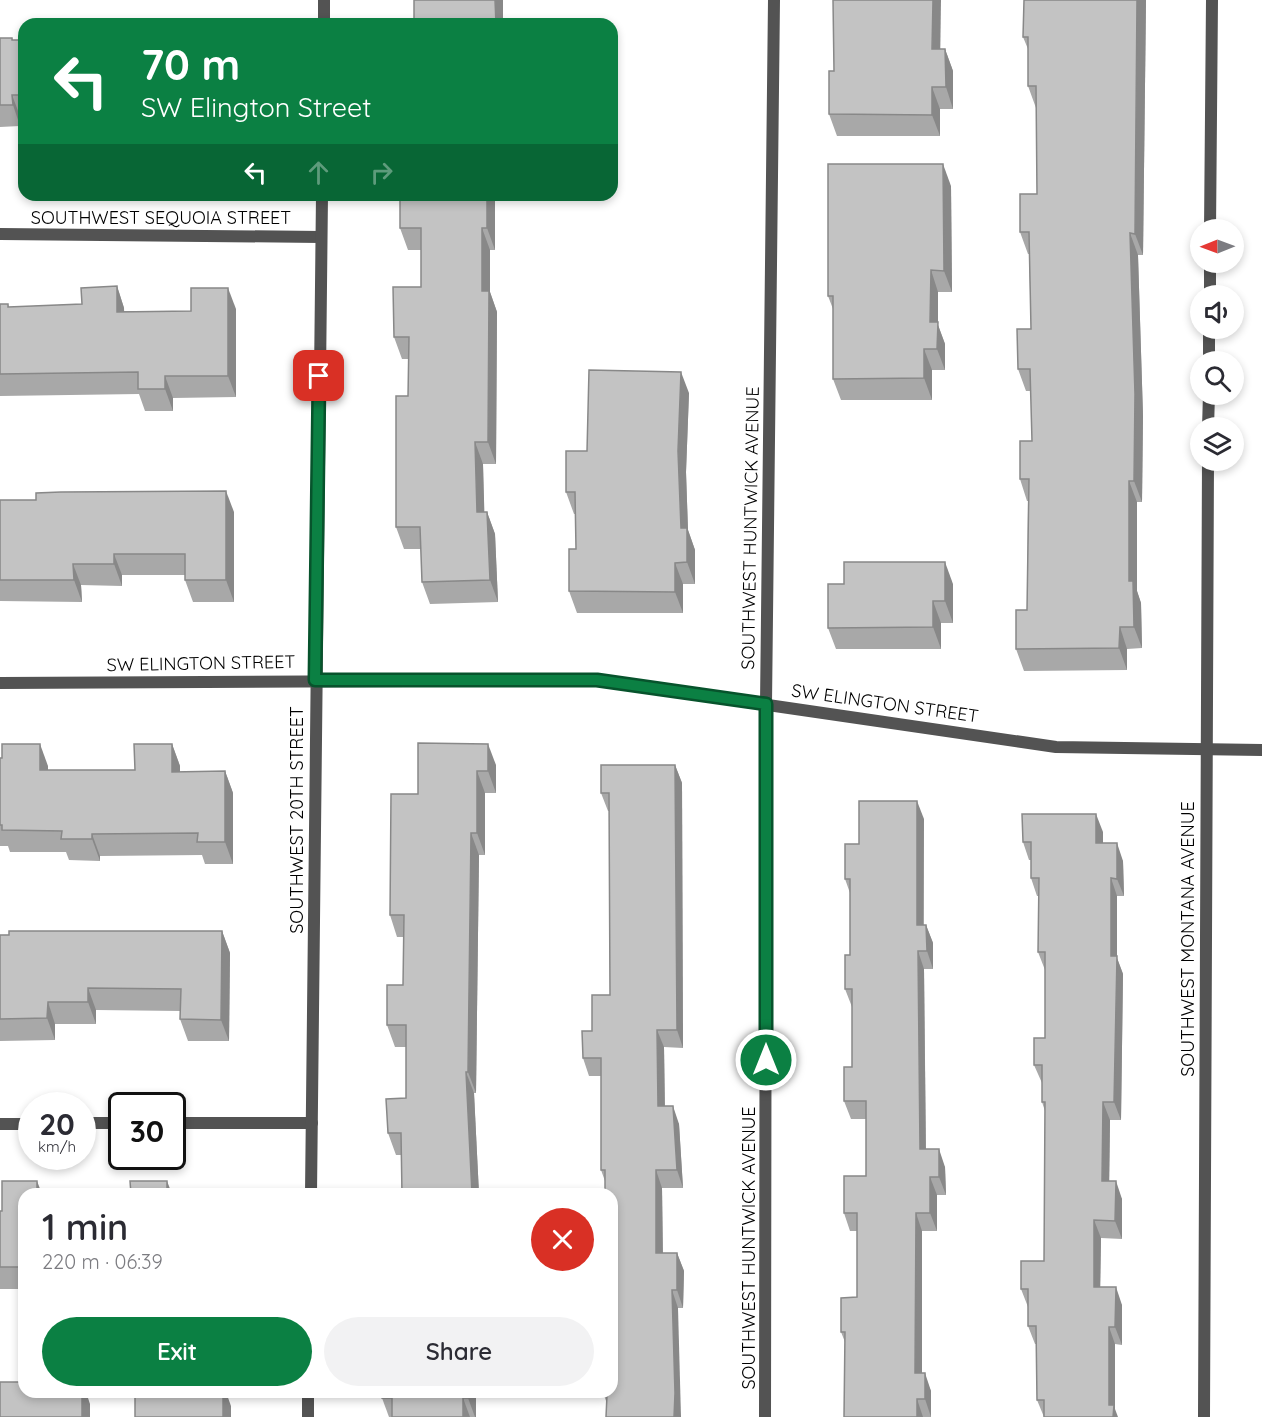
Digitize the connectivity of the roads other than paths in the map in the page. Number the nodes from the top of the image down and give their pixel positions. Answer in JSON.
{"nodes":[{"id":1,"x":324,"y":0,"type":"edge"},
{"id":2,"x":774,"y":0,"type":"edge"},
{"id":3,"x":1212,"y":0,"type":"edge"},
{"id":4,"x":324,"y":18,"type":"edge"},
{"id":5,"x":322,"y":201,"type":"edge"},
{"id":6,"x":1210,"y":219,"type":"edge"},
{"id":7,"x":0,"y":234,"type":"edge"},
{"id":8,"x":321,"y":237,"type":"junction"},
{"id":9,"x":1208,"y":471,"type":"edge"},
{"id":10,"x":315,"y":680,"type":"junction"},
{"id":11,"x":0,"y":683,"type":"edge"},
{"id":12,"x":766,"y":704,"type":"junction"},
{"id":13,"x":1206,"y":750,"type":"junction"},
{"id":14,"x":1262,"y":750,"type":"edge"},
{"id":15,"x":186,"y":1123,"type":"edge"},
{"id":16,"x":312,"y":1123,"type":"junction"},
{"id":17,"x":0,"y":1124,"type":"edge"},
{"id":18,"x":18,"y":1124,"type":"edge"},
{"id":19,"x":311,"y":1188,"type":"edge"},
{"id":20,"x":308,"y":1398,"type":"edge"},
{"id":21,"x":308,"y":1417,"type":"edge"},
{"id":22,"x":765,"y":1417,"type":"edge"},
{"id":23,"x":1204,"y":1417,"type":"edge"}],
"edges":[{"from":1,"to":4,"type":"street"},
{"from":2,"to":12,"type":"street","name":"SOUTHWEST HUNTWICK AVENUE"},
{"from":3,"to":6,"type":"street"},
{"from":5,"to":8,"type":"street","name":"SOUTHWEST 20TH STREET"},
{"from":7,"to":8,"type":"street","name":"SOUTHWEST SEQUOIA STREET"},
{"from":8,"to":10,"type":"street","name":"SOUTHWEST 20TH STREET"},
{"from":9,"to":13,"type":"street","name":"SOUTHWEST MONTANA AVENUE"},
{"from":10,"to":11,"type":"street","name":"SW ELINGTON STREET"},
{"from":10,"to":12,"type":"street","name":"SW ELINGTON STREET"},
{"from":10,"to":16,"type":"street","name":"SOUTHWEST 20TH STREET"},
{"from":12,"to":13,"type":"street","name":"SW ELINGTON STREET"},
{"from":12,"to":22,"type":"street","name":"SOUTHWEST HUNTWICK AVENUE"},
{"from":13,"to":14,"type":"street","name":"SW ELINGTON STREET"},
{"from":13,"to":23,"type":"street","name":"SOUTHWEST MONTANA AVENUE"},
{"from":15,"to":16,"type":"street"},
{"from":16,"to":19,"type":"street","name":"SOUTHWEST 20TH STREET"},
{"from":17,"to":18,"type":"street"},
{"from":20,"to":21,"type":"street"}]}
